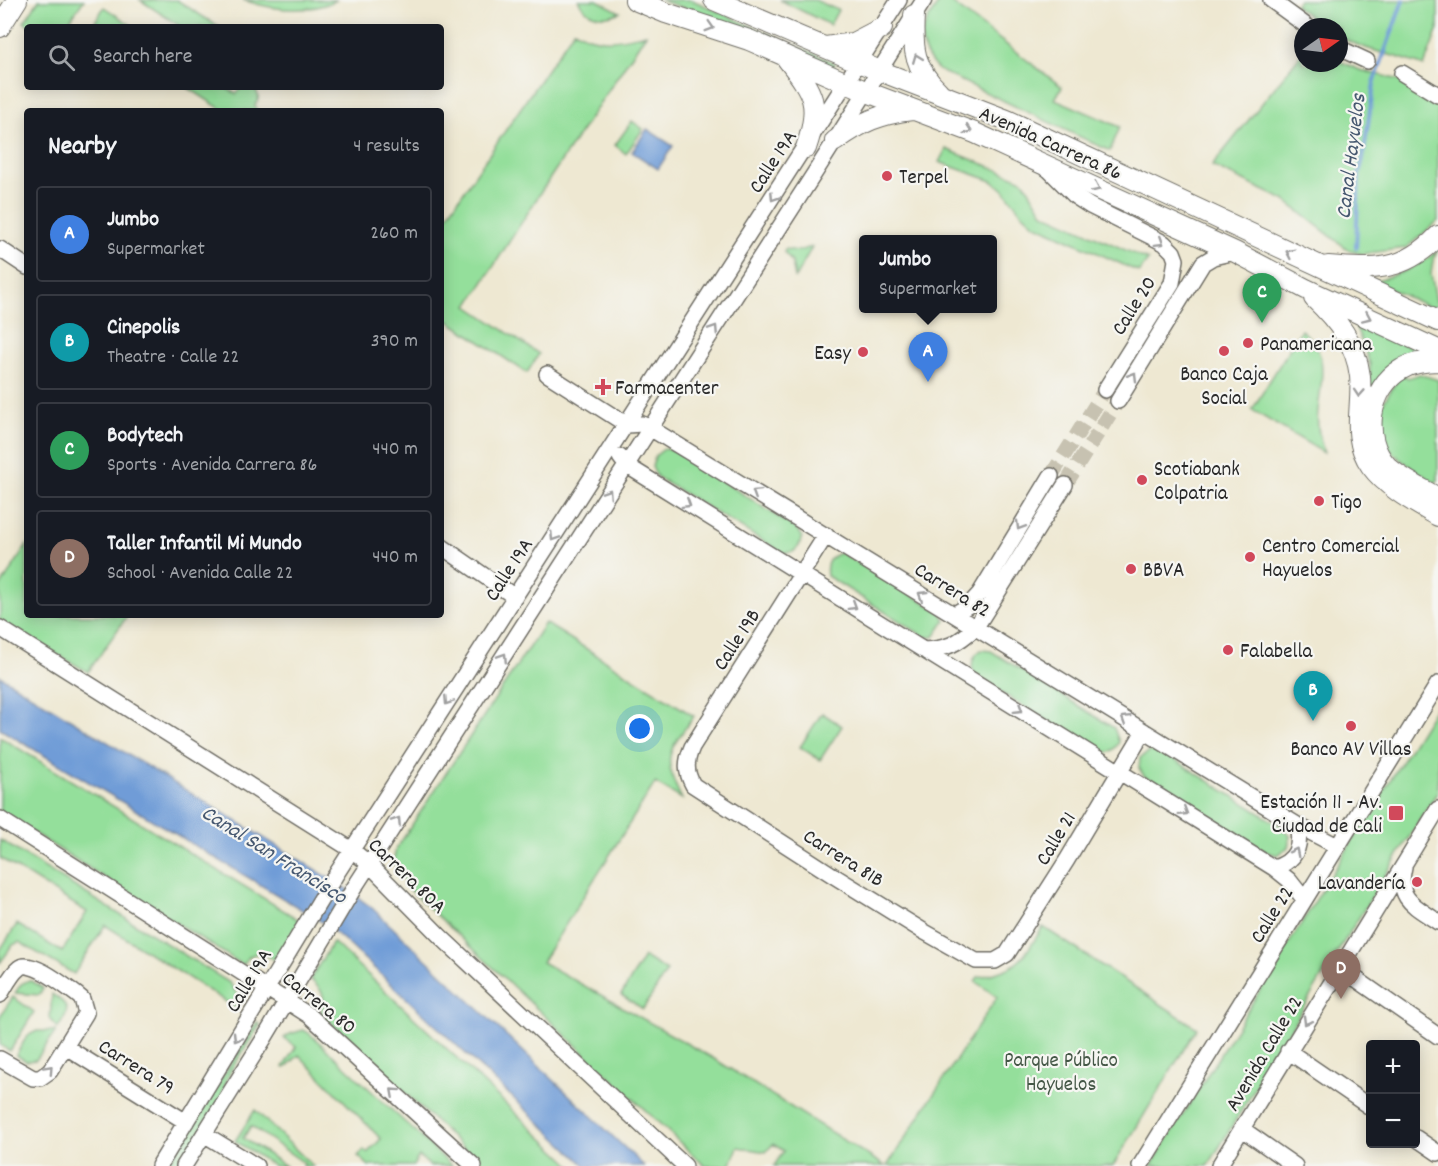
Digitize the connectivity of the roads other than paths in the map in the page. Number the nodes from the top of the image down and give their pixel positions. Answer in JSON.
{"nodes":[{"id":1,"x":17,"y":0,"type":"edge"},
{"id":2,"x":635,"y":0,"type":"edge"},
{"id":3,"x":900,"y":0,"type":"edge"},
{"id":4,"x":1271,"y":0,"type":"edge"},
{"id":5,"x":719,"y":1,"type":"edge"},
{"id":6,"x":919,"y":7,"type":"edge"},
{"id":7,"x":1296,"y":18,"type":"edge"},
{"id":8,"x":0,"y":27,"type":"edge"},
{"id":9,"x":882,"y":28,"type":"junction"},
{"id":10,"x":821,"y":47,"type":"junction"},
{"id":11,"x":1348,"y":52,"type":"edge"},
{"id":12,"x":785,"y":57,"type":"junction"},
{"id":13,"x":1367,"y":62,"type":"dead end"},
{"id":14,"x":860,"y":63,"type":"junction"},
{"id":15,"x":880,"y":71,"type":"junction"},
{"id":16,"x":1402,"y":73,"type":"dead end"},
{"id":17,"x":847,"y":83,"type":"junction"},
{"id":18,"x":867,"y":92,"type":"junction"},
{"id":19,"x":941,"y":94,"type":"junction"},
{"id":20,"x":1438,"y":95,"type":"edge"},
{"id":21,"x":913,"y":110,"type":"junction"},
{"id":22,"x":835,"y":141,"type":"junction"},
{"id":23,"x":806,"y":148,"type":"junction"},
{"id":24,"x":1043,"y":164,"type":"junction"},
{"id":25,"x":1438,"y":236,"type":"edge"},
{"id":26,"x":0,"y":249,"type":"edge"},
{"id":27,"x":1235,"y":252,"type":"junction"},
{"id":28,"x":24,"y":265,"type":"edge"},
{"id":29,"x":1316,"y":266,"type":"junction"},
{"id":30,"x":1306,"y":290,"type":"junction"},
{"id":31,"x":1438,"y":321,"type":"edge"},
{"id":32,"x":1438,"y":350,"type":"edge"},
{"id":33,"x":1438,"y":361,"type":"edge"},
{"id":34,"x":547,"y":374,"type":"dead end"},
{"id":35,"x":1105,"y":390,"type":"tunnel mouth"},
{"id":36,"x":1118,"y":400,"type":"tunnel mouth"},
{"id":37,"x":627,"y":425,"type":"junction"},
{"id":38,"x":650,"y":428,"type":"junction"},
{"id":39,"x":617,"y":440,"type":"junction"},
{"id":40,"x":626,"y":465,"type":"junction"},
{"id":41,"x":1051,"y":476,"type":"tunnel mouth"},
{"id":42,"x":1065,"y":485,"type":"tunnel mouth"},
{"id":43,"x":1438,"y":498,"type":"edge"},
{"id":44,"x":1438,"y":516,"type":"edge"},
{"id":45,"x":826,"y":535,"type":"junction"},
{"id":46,"x":444,"y":548,"type":"edge"},
{"id":47,"x":802,"y":574,"type":"junction"},
{"id":48,"x":515,"y":597,"type":"junction"},
{"id":49,"x":955,"y":614,"type":"junction"},
{"id":50,"x":976,"y":627,"type":"junction"},
{"id":51,"x":0,"y":628,"type":"edge"},
{"id":52,"x":922,"y":650,"type":"junction"},
{"id":53,"x":1438,"y":684,"type":"edge"},
{"id":54,"x":1144,"y":731,"type":"junction"},
{"id":55,"x":686,"y":767,"type":"joint"},
{"id":56,"x":1120,"y":772,"type":"junction"},
{"id":57,"x":1438,"y":809,"type":"edge"},
{"id":58,"x":0,"y":819,"type":"edge"},
{"id":59,"x":1297,"y":825,"type":"junction"},
{"id":60,"x":1337,"y":846,"type":"junction"},
{"id":61,"x":352,"y":850,"type":"junction"},
{"id":62,"x":1406,"y":860,"type":"junction"},
{"id":63,"x":369,"y":864,"type":"junction"},
{"id":64,"x":1274,"y":868,"type":"junction"},
{"id":65,"x":1304,"y":899,"type":"junction"},
{"id":66,"x":1407,"y":900,"type":"junction"},
{"id":67,"x":1370,"y":917,"type":"junction"},
{"id":68,"x":1438,"y":922,"type":"edge"},
{"id":69,"x":995,"y":961,"type":"joint"},
{"id":70,"x":1340,"y":967,"type":"junction"},
{"id":71,"x":268,"y":988,"type":"junction"},
{"id":72,"x":0,"y":995,"type":"edge"},
{"id":73,"x":287,"y":1000,"type":"junction"},
{"id":74,"x":1438,"y":1036,"type":"edge"},
{"id":75,"x":66,"y":1047,"type":"junction"},
{"id":76,"x":1288,"y":1052,"type":"junction"},
{"id":77,"x":0,"y":1059,"type":"edge"},
{"id":78,"x":1366,"y":1104,"type":"edge"},
{"id":79,"x":186,"y":1122,"type":"junction"},
{"id":80,"x":1242,"y":1129,"type":"junction"},
{"id":81,"x":204,"y":1134,"type":"junction"},
{"id":82,"x":1420,"y":1141,"type":"edge"},
{"id":83,"x":1438,"y":1153,"type":"edge"},
{"id":84,"x":159,"y":1166,"type":"edge"},
{"id":85,"x":184,"y":1166,"type":"edge"},
{"id":86,"x":256,"y":1166,"type":"edge"},
{"id":87,"x":474,"y":1166,"type":"edge"},
{"id":88,"x":685,"y":1166,"type":"edge"},
{"id":89,"x":1140,"y":1166,"type":"edge"},
{"id":90,"x":1219,"y":1166,"type":"edge"},
{"id":91,"x":1295,"y":1166,"type":"edge"}],
"edges":[{"from":1,"to":8,"type":"main road"},
{"from":2,"to":12,"type":"main road","name":"Avenida Carrera 86","one_way":true},
{"from":3,"to":9,"type":"street","name":"Calle 19A"},
{"from":4,"to":7,"type":"street"},
{"from":5,"to":10,"type":"main road","name":"Avenida Carrera 86"},
{"from":6,"to":15,"type":"street","name":"Calle 19A"},
{"from":19,"to":6,"type":"main road","one_way":true},
{"from":9,"to":10,"type":"main road"},
{"from":9,"to":14,"type":"street","name":"Calle 19A"},
{"from":10,"to":14,"type":"main road","name":"Avenida Carrera 86"},
{"from":11,"to":13,"type":"street"},
{"from":12,"to":17,"type":"main road","name":"Avenida Carrera 86"},
{"from":12,"to":23,"type":"main road"},
{"from":14,"to":15,"type":"main road","name":"Avenida Carrera 86"},
{"from":14,"to":17,"type":"street","name":"Calle 19A"},
{"from":15,"to":18,"type":"street","name":"Calle 19A"},
{"from":15,"to":19,"type":"main road","name":"Avenida Carrera 86"},
{"from":16,"to":20,"type":"street"},
{"from":17,"to":18,"type":"main road","name":"Avenida Carrera 86"},
{"from":17,"to":23,"type":"street","name":"Calle 19A"},
{"from":18,"to":21,"type":"main road","name":"Avenida Carrera 86"},
{"from":18,"to":22,"type":"street","name":"Calle 19A"},
{"from":29,"to":19,"type":"main road","name":"Avenida Carrera 86","one_way":true},
{"from":21,"to":22,"type":"main road"},
{"from":21,"to":24,"type":"main road","name":"Avenida Carrera 86","one_way":true},
{"from":38,"to":22,"type":"street","name":"Calle 19A","one_way":true},
{"from":23,"to":37,"type":"street","name":"Calle 19A","one_way":true},
{"from":24,"to":27,"type":"main road","name":"Avenida Carrera 86","one_way":true},
{"from":24,"to":35,"type":"street","name":"Calle 20","one_way":true},
{"from":25,"to":29,"type":"main road"},
{"from":26,"to":28,"type":"street"},
{"from":27,"to":30,"type":"main road","name":"Avenida Carrera 86"},
{"from":36,"to":27,"type":"street","name":"Calle 20","one_way":true},
{"from":29,"to":31,"type":"main road","name":"Avenida Carrera 86"},
{"from":30,"to":32,"type":"main road","name":"Avenida Carrera 86","one_way":true},
{"from":30,"to":44,"type":"main road","one_way":true},
{"from":33,"to":43,"type":"main road"},
{"from":34,"to":37,"type":"street","name":"Carrera 82"},
{"from":37,"to":38,"type":"street","name":"Carrera 82"},
{"from":37,"to":39,"type":"street","name":"Calle 19A"},
{"from":38,"to":40,"type":"street","name":"Calle 19A"},
{"from":45,"to":38,"type":"street","name":"Carrera 82","one_way":true},
{"from":39,"to":40,"type":"street"},
{"from":39,"to":48,"type":"street","name":"Calle 19A","one_way":true},
{"from":40,"to":47,"type":"street","one_way":true},
{"from":63,"to":40,"type":"street","name":"Calle 19A","one_way":true},
{"from":41,"to":49,"type":"street","one_way":true},
{"from":42,"to":50,"type":"street"},
{"from":45,"to":47,"type":"street","name":"Calle 19B"},
{"from":49,"to":45,"type":"street","name":"Carrera 82","one_way":true},
{"from":46,"to":48,"type":"street"},
{"from":47,"to":52,"type":"street","one_way":true},
{"from":47,"to":55,"type":"street","name":"Calle 19B"},
{"from":48,"to":61,"type":"street","name":"Calle 19A","one_way":true},
{"from":49,"to":50,"type":"street","name":"Carrera 82"},
{"from":50,"to":52,"type":"street"},
{"from":54,"to":50,"type":"street","name":"Carrera 82","one_way":true},
{"from":51,"to":61,"type":"street","name":"Carrera 80A"},
{"from":52,"to":56,"type":"street","one_way":true},
{"from":53,"to":60,"type":"street","name":"Calle 22"},
{"from":54,"to":56,"type":"street","name":"Calle 21"},
{"from":54,"to":59,"type":"street","name":"Carrera 82"},
{"from":55,"to":69,"type":"street","name":"Carrera 81B"},
{"from":56,"to":64,"type":"street","one_way":true},
{"from":56,"to":69,"type":"street","name":"Calle 21"},
{"from":57,"to":62,"type":"street","name":"Avenida Calle 22"},
{"from":58,"to":71,"type":"street","name":"Carrera 80"},
{"from":59,"to":60,"type":"street","name":"Carrera 82"},
{"from":64,"to":59,"type":"street","one_way":true},
{"from":60,"to":65,"type":"street","name":"Calle 22"},
{"from":61,"to":63,"type":"street","name":"Carrera 80A"},
{"from":61,"to":71,"type":"street","name":"Calle 19A"},
{"from":62,"to":66,"type":"street"},
{"from":62,"to":67,"type":"street","name":"Avenida Calle 22"},
{"from":63,"to":73,"type":"street","name":"Calle 19A"},
{"from":63,"to":88,"type":"street","name":"Carrera 80A"},
{"from":64,"to":65,"type":"street"},
{"from":65,"to":89,"type":"street","name":"Calle 22"},
{"from":66,"to":67,"type":"street"},
{"from":66,"to":68,"type":"street"},
{"from":67,"to":70,"type":"street","name":"Avenida Calle 22"},
{"from":70,"to":74,"type":"street"},
{"from":70,"to":76,"type":"street","name":"Avenida Calle 22","one_way":true},
{"from":71,"to":73,"type":"street","name":"Carrera 80"},
{"from":71,"to":79,"type":"street","name":"Calle 19A","one_way":true},
{"from":72,"to":75,"type":"street","name":"Carrera 79"},
{"from":73,"to":81,"type":"street","name":"Calle 19A"},
{"from":87,"to":73,"type":"street","name":"Carrera 80","one_way":true},
{"from":77,"to":75,"type":"street","name":"Carrera 79","one_way":true},
{"from":75,"to":79,"type":"street","name":"Carrera 79"},
{"from":76,"to":78,"type":"street"},
{"from":76,"to":80,"type":"street","name":"Avenida Calle 22"},
{"from":79,"to":84,"type":"street","name":"Calle 19A"},
{"from":80,"to":90,"type":"street","name":"Avenida Calle 22"},
{"from":80,"to":91,"type":"street"},
{"from":81,"to":85,"type":"street","name":"Calle 19A"},
{"from":81,"to":86,"type":"street"},
{"from":82,"to":83,"type":"street"}]}
